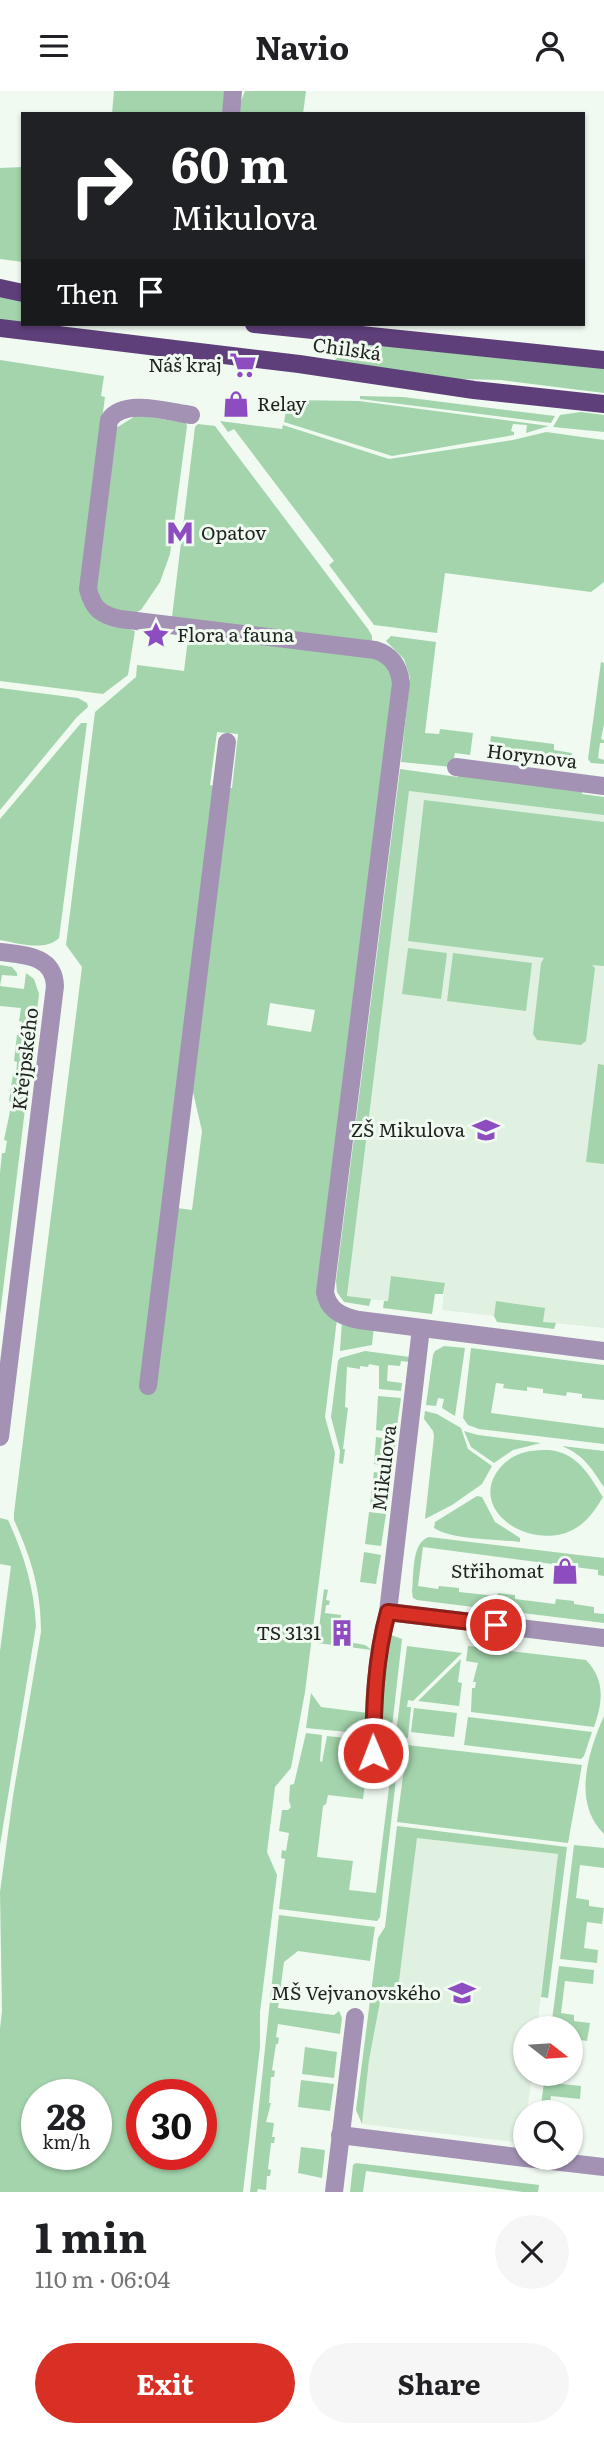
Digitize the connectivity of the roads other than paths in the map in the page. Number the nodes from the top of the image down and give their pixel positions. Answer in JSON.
{"nodes":[{"id":1,"x":233,"y":91,"type":"edge"},
{"id":2,"x":230,"y":112,"type":"edge"},
{"id":3,"x":0,"y":288,"type":"edge"},
{"id":4,"x":21,"y":293,"type":"edge"},
{"id":5,"x":273,"y":326,"type":"edge"},
{"id":6,"x":0,"y":328,"type":"edge"},
{"id":7,"x":604,"y":361,"type":"edge"},
{"id":8,"x":604,"y":404,"type":"edge"},
{"id":9,"x":191,"y":415,"type":"dead end"},
{"id":10,"x":227,"y":742,"type":"dead end"},
{"id":11,"x":456,"y":767,"type":"dead end"},
{"id":12,"x":604,"y":786,"type":"edge"},
{"id":13,"x":0,"y":952,"type":"edge"},
{"id":14,"x":421,"y":1328,"type":"junction"},
{"id":15,"x":604,"y":1350,"type":"edge"},
{"id":16,"x":149,"y":1386,"type":"dead end"},
{"id":17,"x":0,"y":1437,"type":"edge"},
{"id":18,"x":388,"y":1612,"type":"junction"},
{"id":19,"x":604,"y":1638,"type":"edge"},
{"id":20,"x":373,"y":1769,"type":"dead end"},
{"id":21,"x":355,"y":2017,"type":"dead end"},
{"id":22,"x":340,"y":2135,"type":"junction"},
{"id":23,"x":513,"y":2156,"type":"edge"},
{"id":24,"x":583,"y":2165,"type":"edge"},
{"id":25,"x":604,"y":2167,"type":"edge"},
{"id":26,"x":334,"y":2192,"type":"edge"}],
"edges":[{"from":1,"to":2,"type":"street"},
{"from":3,"to":4,"type":"main road"},
{"from":5,"to":7,"type":"main road","name":"Chilská"},
{"from":6,"to":8,"type":"main road","name":"Chilská"},
{"from":9,"to":14,"type":"street"},
{"from":10,"to":16,"type":"street"},
{"from":11,"to":12,"type":"street","name":"Horynova"},
{"from":13,"to":17,"type":"street","name":"Křejpského"},
{"from":14,"to":15,"type":"street"},
{"from":14,"to":18,"type":"street","name":"Mikulova"},
{"from":18,"to":19,"type":"street"},
{"from":18,"to":20,"type":"street","name":"Mikulova"},
{"from":21,"to":22,"type":"street"},
{"from":22,"to":23,"type":"street"},
{"from":22,"to":26,"type":"street"},
{"from":24,"to":25,"type":"street"}]}
